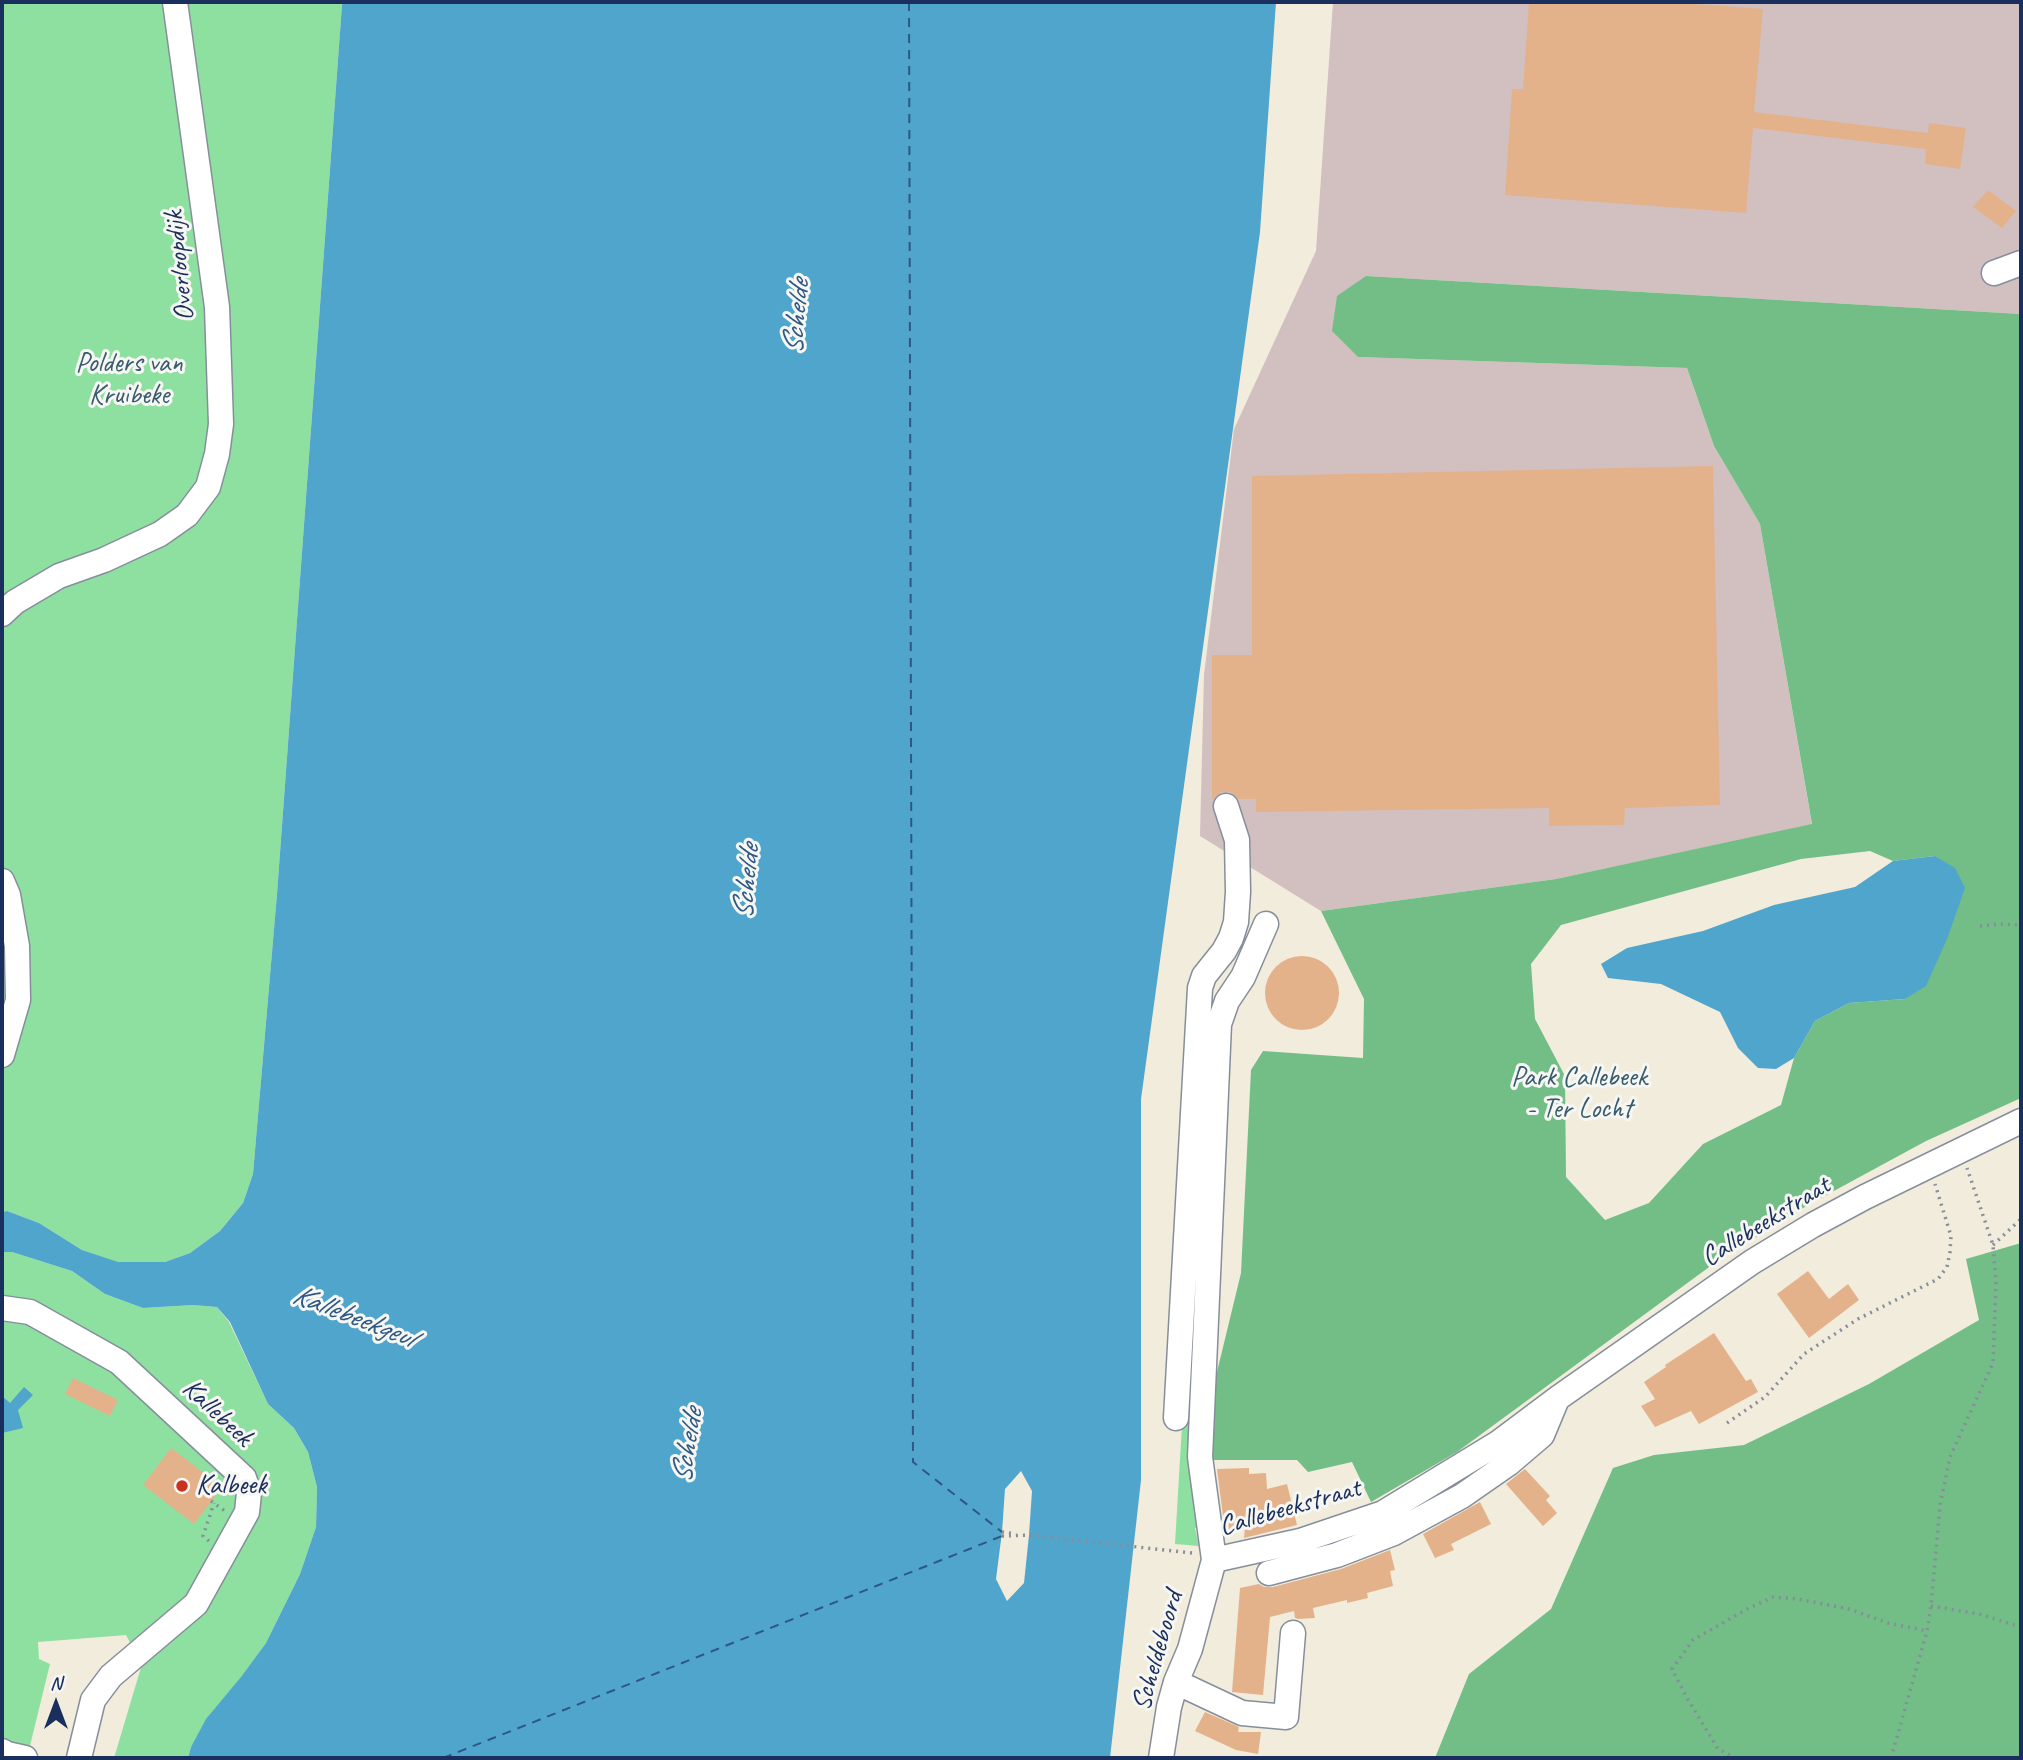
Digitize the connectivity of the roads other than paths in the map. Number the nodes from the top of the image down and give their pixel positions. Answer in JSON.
{"nodes":[{"id":1,"x":174,"y":2,"type":"edge"},
{"id":2,"x":2021,"y":263,"type":"edge"},
{"id":3,"x":1994,"y":273,"type":"dead end"},
{"id":4,"x":2,"y":614,"type":"edge"},
{"id":5,"x":1226,"y":806,"type":"dead end"},
{"id":6,"x":2,"y":881,"type":"edge"},
{"id":7,"x":1266,"y":924,"type":"dead end"},
{"id":8,"x":1231,"y":938,"type":"junction"},
{"id":9,"x":1227,"y":1002,"type":"junction"},
{"id":10,"x":2,"y":1055,"type":"edge"},
{"id":11,"x":2021,"y":1121,"type":"edge"},
{"id":12,"x":2,"y":1308,"type":"edge"},
{"id":13,"x":1558,"y":1398,"type":"junction"},
{"id":14,"x":1176,"y":1418,"type":"dead end"},
{"id":15,"x":1214,"y":1560,"type":"junction"},
{"id":16,"x":1269,"y":1573,"type":"dead end"},
{"id":17,"x":1293,"y":1633,"type":"dead end"},
{"id":18,"x":1176,"y":1682,"type":"junction"},
{"id":19,"x":2,"y":1751,"type":"edge"},
{"id":20,"x":26,"y":1758,"type":"edge"},
{"id":21,"x":79,"y":1758,"type":"edge"},
{"id":22,"x":1161,"y":1758,"type":"edge"}],
"edges":[{"from":1,"to":4,"type":"street","name":"Overloopdijk"},
{"from":2,"to":3,"type":"street"},
{"from":5,"to":8,"type":"street"},
{"from":6,"to":10,"type":"street"},
{"from":7,"to":9,"type":"street"},
{"from":8,"to":9,"type":"street"},
{"from":8,"to":14,"type":"street"},
{"from":9,"to":15,"type":"street"},
{"from":11,"to":13,"type":"street","name":"Callebeekstraat"},
{"from":12,"to":21,"type":"street","name":"Kallebeek"},
{"from":13,"to":15,"type":"street","name":"Callebeekstraat"},
{"from":13,"to":16,"type":"street","name":"Callebeekstraat"},
{"from":15,"to":18,"type":"street","name":"Scheldeboord"},
{"from":17,"to":18,"type":"street"},
{"from":18,"to":22,"type":"street","name":"Scheldeboord"},
{"from":19,"to":20,"type":"street"}]}
